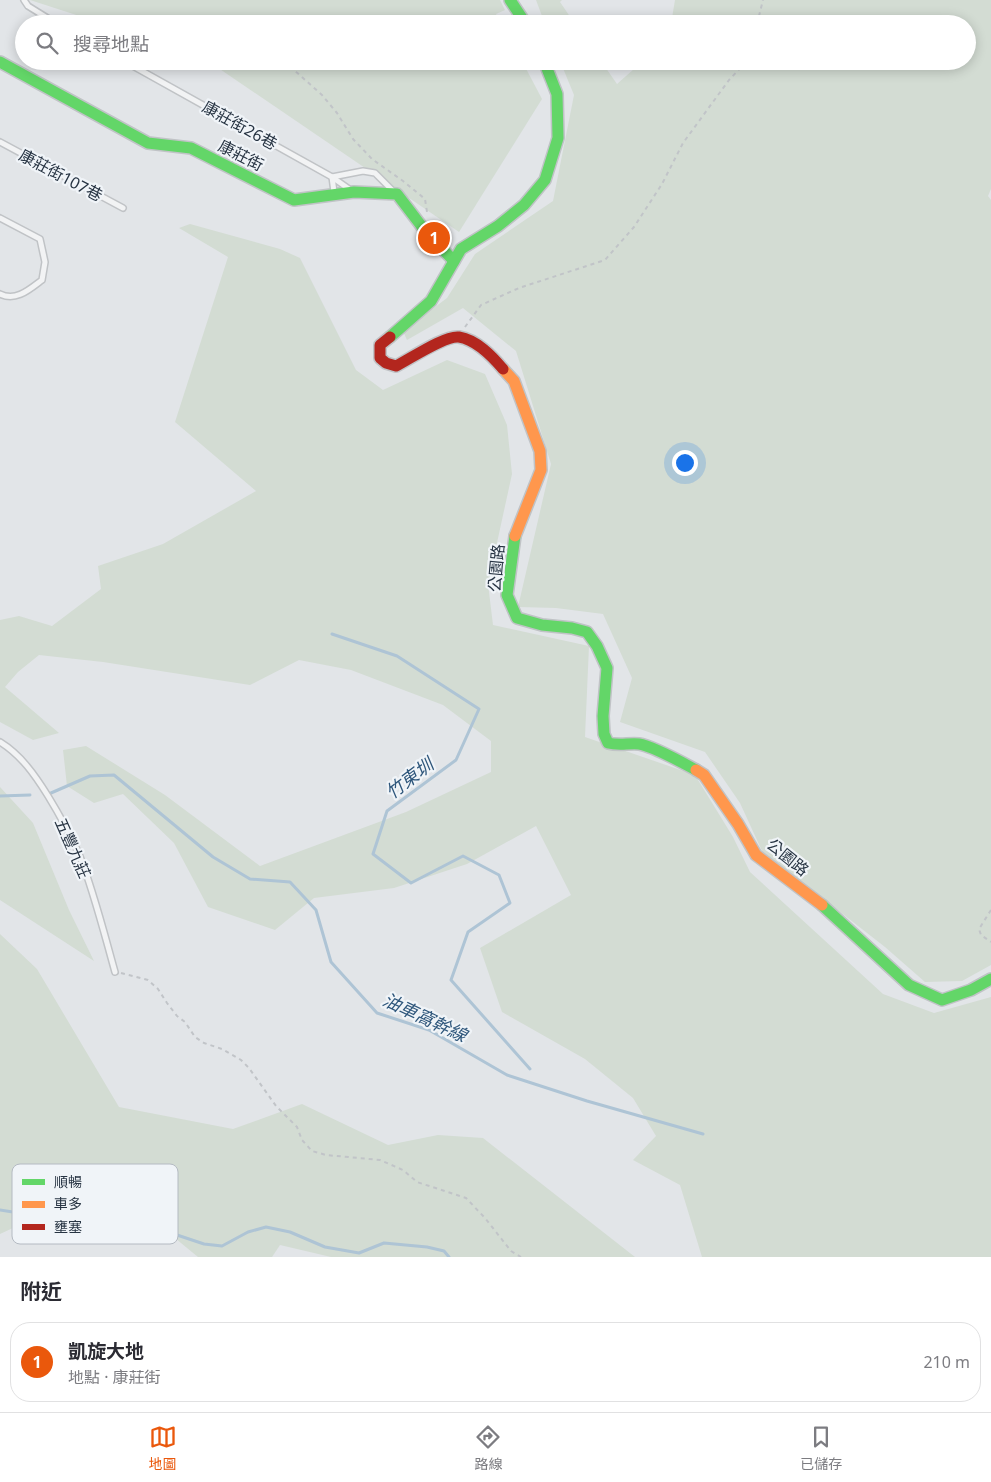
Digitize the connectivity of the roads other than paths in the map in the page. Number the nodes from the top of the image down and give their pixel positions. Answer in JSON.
{"nodes":[{"id":1,"x":24,"y":0,"type":"edge"},
{"id":2,"x":510,"y":0,"type":"edge"},
{"id":3,"x":42,"y":15,"type":"edge"},
{"id":4,"x":520,"y":15,"type":"edge"},
{"id":5,"x":0,"y":62,"type":"edge"},
{"id":6,"x":140,"y":70,"type":"edge"},
{"id":7,"x":548,"y":70,"type":"edge"},
{"id":8,"x":0,"y":142,"type":"edge"},
{"id":9,"x":332,"y":177,"type":"junction"},
{"id":10,"x":354,"y":192,"type":"junction"},
{"id":11,"x":397,"y":194,"type":"junction"},
{"id":12,"x":335,"y":196,"type":"junction"},
{"id":13,"x":123,"y":208,"type":"dead end"},
{"id":14,"x":0,"y":218,"type":"edge"},
{"id":15,"x":454,"y":261,"type":"junction"},
{"id":16,"x":0,"y":294,"type":"edge"},
{"id":17,"x":0,"y":742,"type":"edge"},
{"id":18,"x":115,"y":972,"type":"road end"},
{"id":19,"x":991,"y":979,"type":"edge"}],
"edges":[{"from":1,"to":3,"type":"lane"},
{"from":2,"to":4,"type":"street"},
{"from":5,"to":12,"type":"street","name":"康莊街"},
{"from":6,"to":9,"type":"lane","name":"康莊街26巷"},
{"from":7,"to":15,"type":"street"},
{"from":8,"to":13,"type":"lane","name":"康莊街107巷"},
{"from":9,"to":10,"type":"lane","name":"康莊街26巷"},
{"from":9,"to":11,"type":"lane"},
{"from":9,"to":12,"type":"lane"},
{"from":10,"to":11,"type":"street","name":"康莊街"},
{"from":10,"to":12,"type":"street","name":"康莊街"},
{"from":11,"to":15,"type":"street"},
{"from":14,"to":16,"type":"lane"},
{"from":15,"to":19,"type":"street","name":"公園路"},
{"from":17,"to":18,"type":"lane","name":"五豐九莊"}]}
